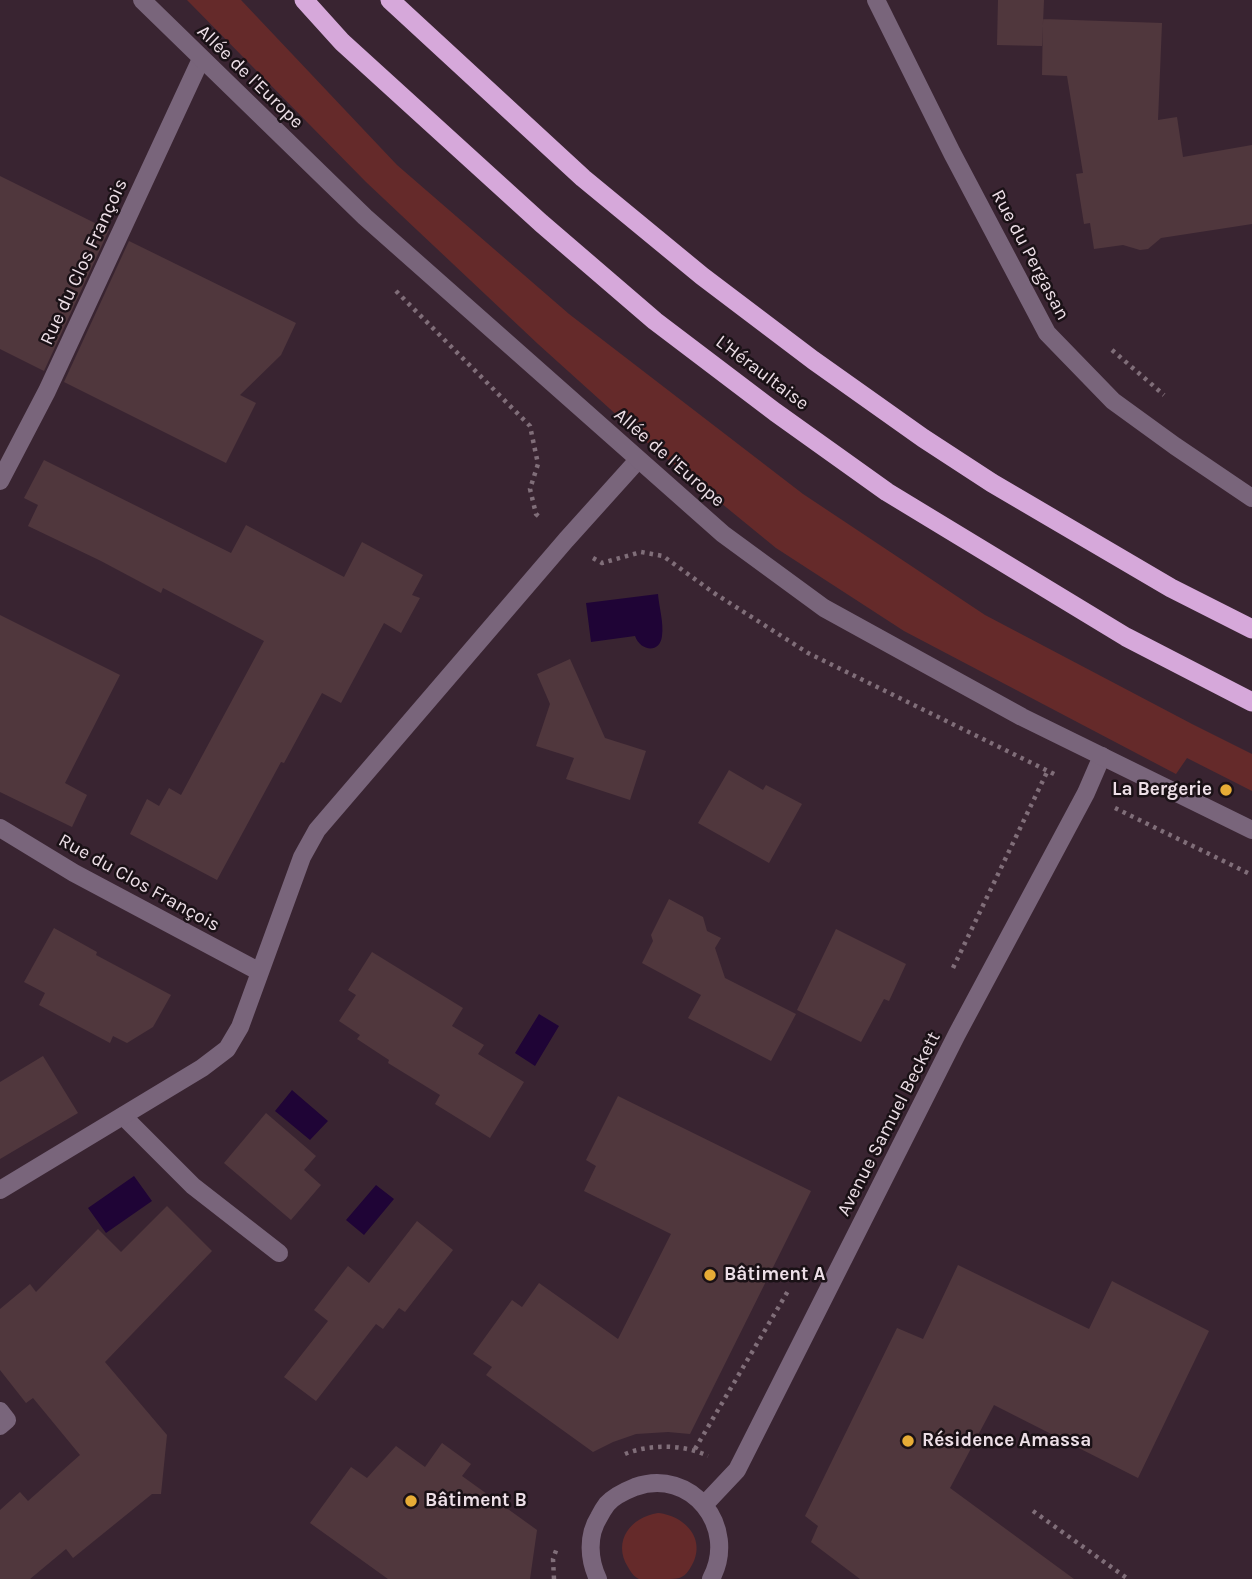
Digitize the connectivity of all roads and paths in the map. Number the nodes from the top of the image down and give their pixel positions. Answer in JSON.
{"nodes":[{"id":1,"x":142,"y":0,"type":"edge"},
{"id":2,"x":304,"y":0,"type":"edge"},
{"id":3,"x":390,"y":0,"type":"edge"},
{"id":4,"x":876,"y":0,"type":"edge"},
{"id":5,"x":201,"y":59,"type":"junction"},
{"id":6,"x":638,"y":460,"type":"junction"},
{"id":7,"x":0,"y":481,"type":"edge"},
{"id":8,"x":1252,"y":498,"type":"edge"},
{"id":9,"x":1252,"y":629,"type":"edge"},
{"id":10,"x":1252,"y":702,"type":"edge"},
{"id":11,"x":1102,"y":756,"type":"junction"},
{"id":12,"x":0,"y":828,"type":"edge"},
{"id":13,"x":1252,"y":830,"type":"edge"},
{"id":14,"x":260,"y":972,"type":"junction"},
{"id":15,"x":122,"y":1116,"type":"junction"},
{"id":16,"x":0,"y":1190,"type":"edge"},
{"id":17,"x":279,"y":1253,"type":"dead end"},
{"id":18,"x":0,"y":1411,"type":"edge"},
{"id":19,"x":0,"y":1426,"type":"edge"},
{"id":20,"x":704,"y":1504,"type":"junction"},
{"id":21,"x":1033,"y":1511,"type":"dead end"},
{"id":22,"x":598,"y":1579,"type":"edge"},
{"id":23,"x":711,"y":1579,"type":"edge"},
{"id":24,"x":1128,"y":1579,"type":"edge"}],
"edges":[{"from":1,"to":5,"type":"street","name":"Allée de l'Europe"},
{"from":2,"to":10,"type":"highway","name":"L'Héraultaise"},
{"from":3,"to":9,"type":"highway"},
{"from":4,"to":8,"type":"street","name":"Rue du Pergasan"},
{"from":5,"to":6,"type":"street","name":"Allée de l'Europe"},
{"from":5,"to":7,"type":"street","name":"Rue du Clos François"},
{"from":6,"to":11,"type":"street","name":"Allée de l'Europe"},
{"from":6,"to":14,"type":"street"},
{"from":11,"to":13,"type":"street","name":"Allée de l'Europe"},
{"from":11,"to":20,"type":"street","name":"Avenue Samuel Beckett"},
{"from":12,"to":14,"type":"street","name":"Rue du Clos François"},
{"from":14,"to":15,"type":"street"},
{"from":15,"to":16,"type":"street"},
{"from":15,"to":17,"type":"street"},
{"from":18,"to":19,"type":"street"},
{"from":20,"to":22,"type":"street"},
{"from":20,"to":23,"type":"street"},
{"from":21,"to":24,"type":"path"}]}
